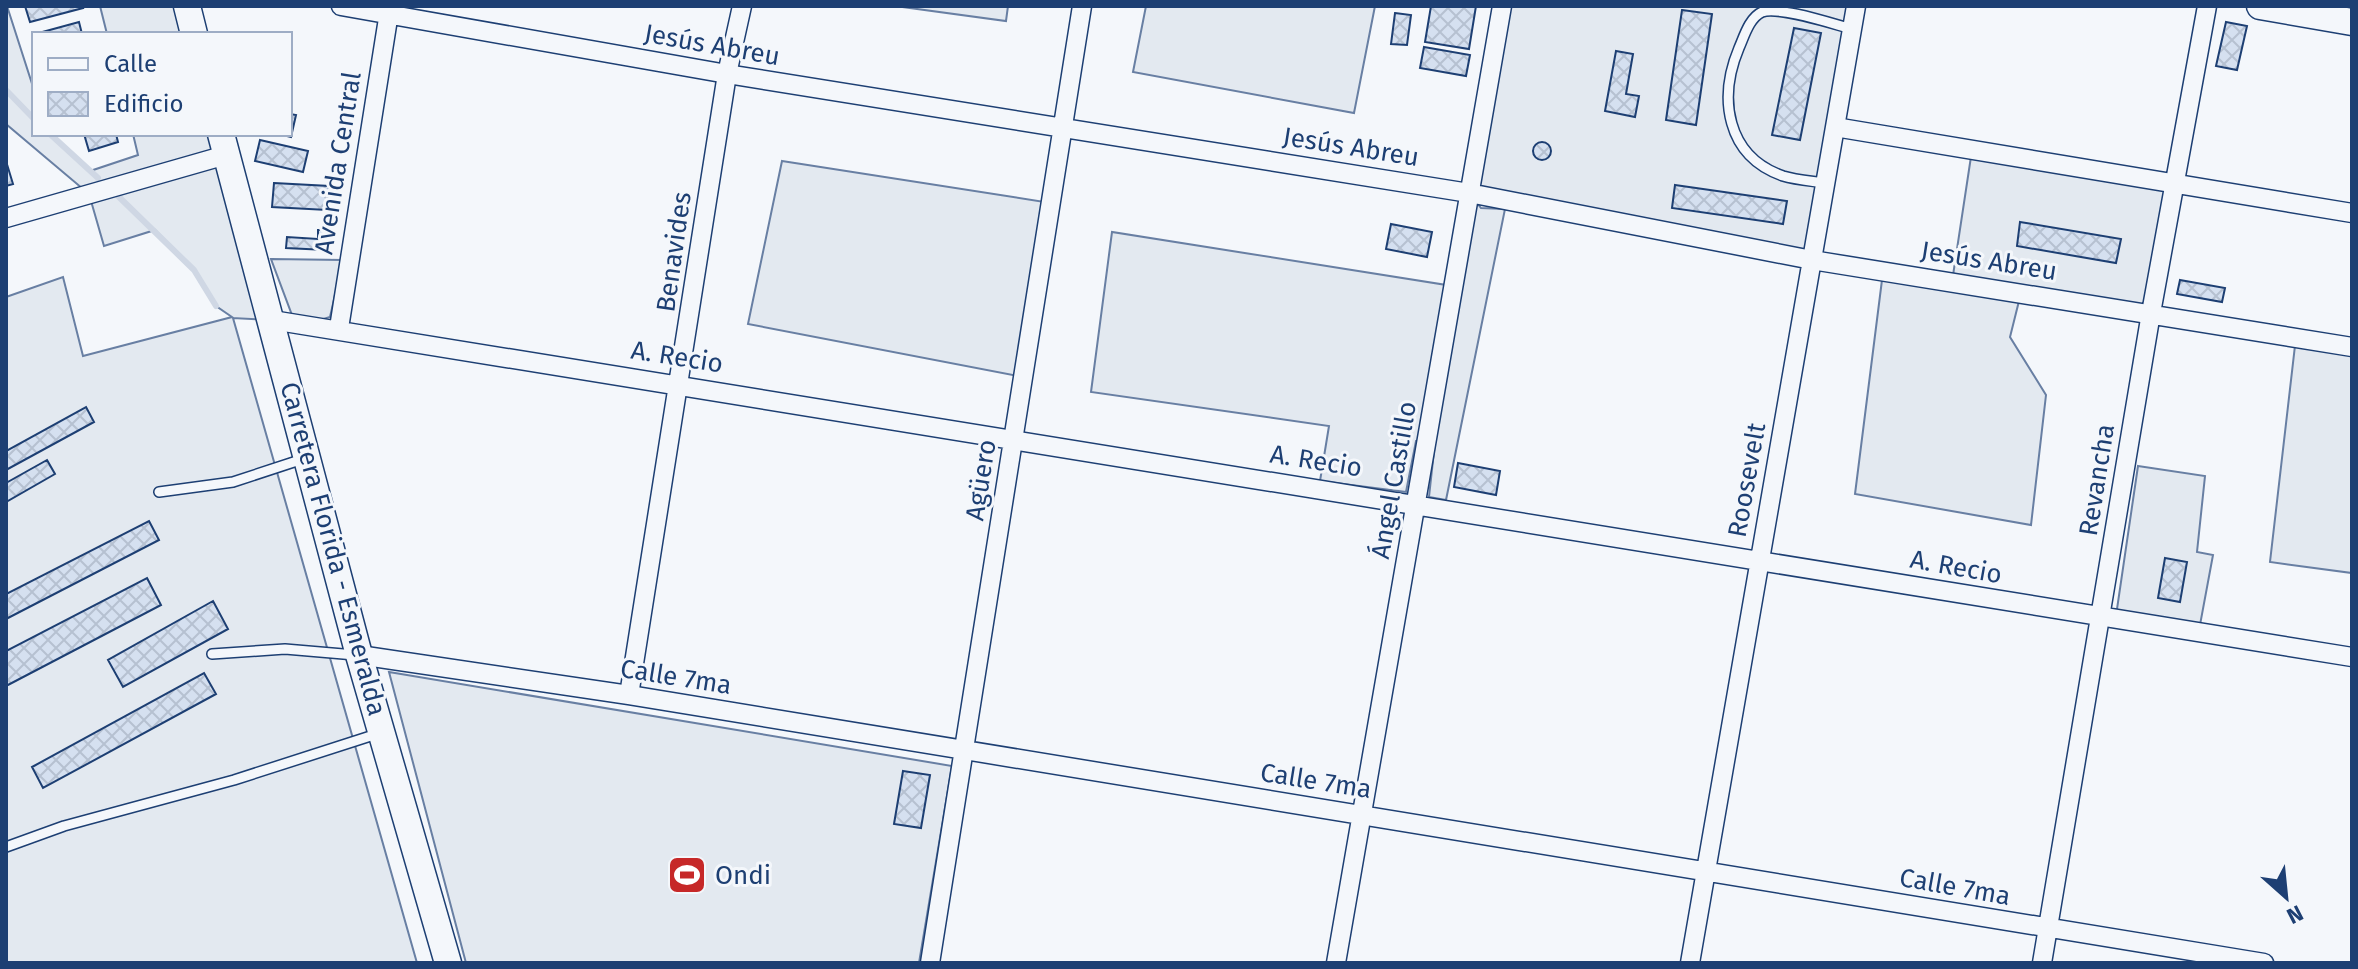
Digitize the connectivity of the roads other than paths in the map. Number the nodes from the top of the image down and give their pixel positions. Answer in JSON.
{"nodes":[{"id":1,"x":187,"y":6,"type":"edge"},
{"id":2,"x":341,"y":6,"type":"edge"},
{"id":3,"x":742,"y":6,"type":"edge"},
{"id":4,"x":1082,"y":6,"type":"edge"},
{"id":5,"x":1502,"y":6,"type":"edge"},
{"id":6,"x":1856,"y":6,"type":"edge"},
{"id":7,"x":2207,"y":6,"type":"edge"},
{"id":8,"x":2260,"y":6,"type":"edge"},
{"id":9,"x":389,"y":10,"type":"edge"},
{"id":10,"x":2352,"y":22,"type":"edge"},
{"id":11,"x":1852,"y":29,"type":"junction"},
{"id":12,"x":194,"y":32,"type":"edge"},
{"id":13,"x":727,"y":74,"type":"junction"},
{"id":14,"x":1835,"y":127,"type":"junction"},
{"id":15,"x":1063,"y":128,"type":"junction"},
{"id":16,"x":224,"y":144,"type":"edge"},
{"id":17,"x":1825,"y":183,"type":"junction"},
{"id":18,"x":2175,"y":184,"type":"junction"},
{"id":19,"x":1469,"y":193,"type":"junction"},
{"id":20,"x":2352,"y":213,"type":"edge"},
{"id":21,"x":6,"y":218,"type":"edge"},
{"id":22,"x":1812,"y":260,"type":"junction"},
{"id":23,"x":2151,"y":313,"type":"junction"},
{"id":24,"x":272,"y":320,"type":"junction"},
{"id":25,"x":339,"y":328,"type":"junction"},
{"id":26,"x":2352,"y":347,"type":"edge"},
{"id":27,"x":681,"y":384,"type":"junction"},
{"id":28,"x":1014,"y":438,"type":"junction"},
{"id":29,"x":306,"y":458,"type":"junction"},
{"id":30,"x":159,"y":492,"type":"dead end"},
{"id":31,"x":1417,"y":504,"type":"junction"},
{"id":32,"x":1760,"y":559,"type":"junction"},
{"id":33,"x":2101,"y":618,"type":"junction"},
{"id":34,"x":212,"y":654,"type":"dead end"},
{"id":35,"x":359,"y":655,"type":"junction"},
{"id":36,"x":2352,"y":657,"type":"edge"},
{"id":37,"x":629,"y":695,"type":"junction"},
{"id":38,"x":383,"y":732,"type":"junction"},
{"id":39,"x":964,"y":750,"type":"junction"},
{"id":40,"x":1363,"y":815,"type":"junction"},
{"id":41,"x":6,"y":847,"type":"edge"},
{"id":42,"x":1706,"y":871,"type":"junction"},
{"id":43,"x":2048,"y":929,"type":"junction"},
{"id":44,"x":448,"y":963,"type":"edge"},
{"id":45,"x":930,"y":963,"type":"edge"},
{"id":46,"x":1336,"y":963,"type":"edge"},
{"id":47,"x":1690,"y":963,"type":"edge"},
{"id":48,"x":2042,"y":963,"type":"edge"},
{"id":49,"x":2264,"y":963,"type":"edge"}],
"edges":[{"from":1,"to":12,"type":"main road"},
{"from":2,"to":9,"type":"street","name":"Jesús Abreu"},
{"from":3,"to":13,"type":"street","name":"Benavides"},
{"from":4,"to":15,"type":"street","name":"Agüero"},
{"from":5,"to":19,"type":"street","name":"Ángel Castillo"},
{"from":6,"to":11,"type":"street","name":"Roosevelt"},
{"from":7,"to":18,"type":"street","name":"Revancha"},
{"from":8,"to":10,"type":"main road"},
{"from":9,"to":13,"type":"street","name":"Jesús Abreu"},
{"from":9,"to":25,"type":"street","name":"Avenida Central"},
{"from":11,"to":14,"type":"street","name":"Roosevelt"},
{"from":11,"to":17,"type":"lane"},
{"from":13,"to":15,"type":"street","name":"Jesús Abreu"},
{"from":13,"to":27,"type":"street","name":"Benavides"},
{"from":14,"to":17,"type":"street","name":"Roosevelt"},
{"from":14,"to":18,"type":"street"},
{"from":15,"to":19,"type":"street","name":"Jesús Abreu"},
{"from":15,"to":28,"type":"street","name":"Agüero"},
{"from":16,"to":21,"type":"street"},
{"from":16,"to":24,"type":"main road","name":"Carretera Florida - Esmeralda"},
{"from":17,"to":22,"type":"street","name":"Roosevelt"},
{"from":18,"to":20,"type":"street"},
{"from":18,"to":23,"type":"street","name":"Revancha"},
{"from":19,"to":22,"type":"street","name":"Jesús Abreu"},
{"from":19,"to":31,"type":"street","name":"Ángel Castillo"},
{"from":22,"to":23,"type":"street","name":"Jesús Abreu"},
{"from":22,"to":32,"type":"street","name":"Roosevelt"},
{"from":23,"to":26,"type":"street","name":"Jesús Abreu"},
{"from":23,"to":33,"type":"street","name":"Revancha"},
{"from":24,"to":25,"type":"street","name":"A. Recio"},
{"from":24,"to":29,"type":"main road","name":"Carretera Florida - Esmeralda"},
{"from":25,"to":27,"type":"street","name":"A. Recio"},
{"from":27,"to":28,"type":"street","name":"A. Recio"},
{"from":27,"to":37,"type":"street","name":"Benavides"},
{"from":28,"to":31,"type":"street","name":"A. Recio"},
{"from":28,"to":39,"type":"street","name":"Agüero"},
{"from":29,"to":30,"type":"lane"},
{"from":29,"to":35,"type":"main road","name":"Carretera Florida - Esmeralda"},
{"from":31,"to":32,"type":"street","name":"A. Recio"},
{"from":31,"to":40,"type":"street","name":"Ángel Castillo"},
{"from":32,"to":33,"type":"street","name":"A. Recio"},
{"from":32,"to":42,"type":"street","name":"Roosevelt"},
{"from":33,"to":36,"type":"street","name":"A. Recio"},
{"from":33,"to":43,"type":"street","name":"Revancha"},
{"from":34,"to":35,"type":"lane"},
{"from":35,"to":37,"type":"street","name":"Calle 7ma"},
{"from":35,"to":38,"type":"main road","name":"Carretera Florida - Esmeralda"},
{"from":37,"to":39,"type":"street","name":"Calle 7ma"},
{"from":38,"to":41,"type":"lane"},
{"from":38,"to":44,"type":"main road","name":"Carretera Florida - Esmeralda"},
{"from":39,"to":40,"type":"street","name":"Calle 7ma"},
{"from":39,"to":45,"type":"street","name":"Agüero"},
{"from":40,"to":42,"type":"street","name":"Calle 7ma"},
{"from":40,"to":46,"type":"street","name":"Ángel Castillo"},
{"from":42,"to":43,"type":"street","name":"Calle 7ma"},
{"from":42,"to":47,"type":"street","name":"Roosevelt"},
{"from":43,"to":48,"type":"street","name":"Revancha"},
{"from":43,"to":49,"type":"street","name":"Calle 7ma"}]}
